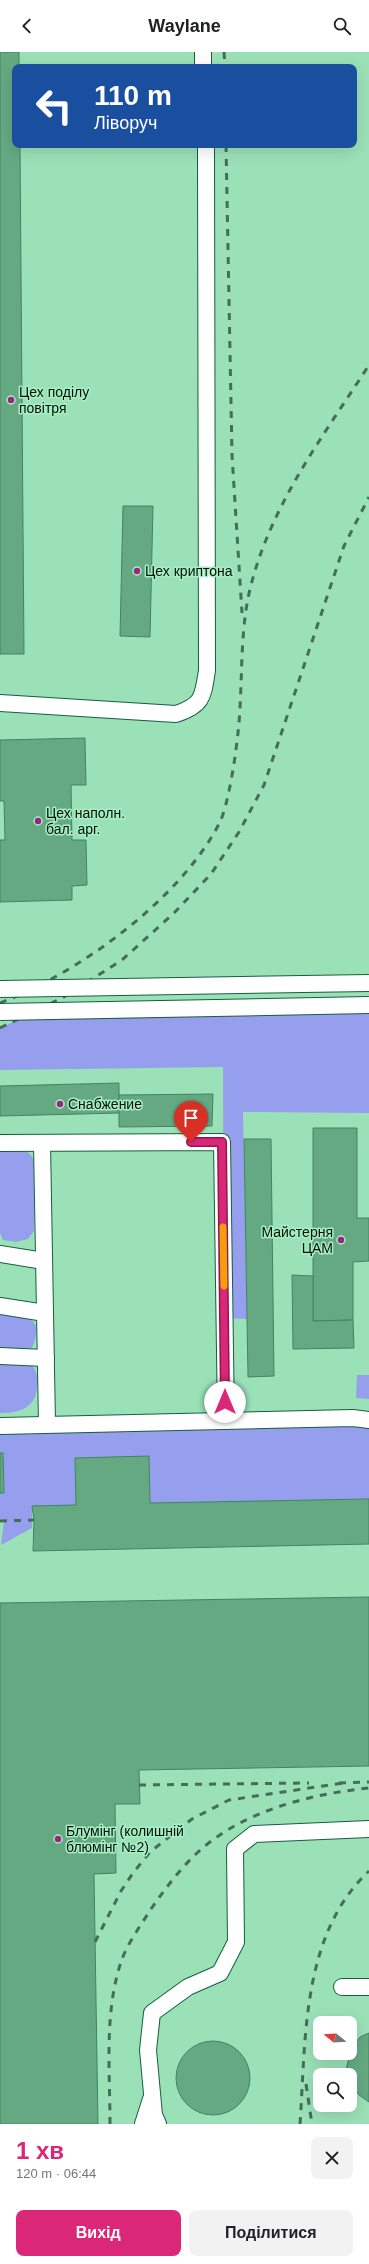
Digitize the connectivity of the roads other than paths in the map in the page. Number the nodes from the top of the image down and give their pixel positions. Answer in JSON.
{"nodes":[{"id":1,"x":203,"y":52,"type":"edge"},
{"id":2,"x":203,"y":64,"type":"edge"},
{"id":3,"x":206,"y":148,"type":"edge"},
{"id":4,"x":0,"y":703,"type":"edge"},
{"id":5,"x":369,"y":983,"type":"edge"},
{"id":6,"x":0,"y":989,"type":"edge"},
{"id":7,"x":369,"y":1005,"type":"edge"},
{"id":8,"x":0,"y":1012,"type":"edge"},
{"id":9,"x":0,"y":1143,"type":"edge"},
{"id":10,"x":42,"y":1143,"type":"junction"},
{"id":11,"x":0,"y":1254,"type":"edge"},
{"id":12,"x":44,"y":1261,"type":"junction"},
{"id":13,"x":0,"y":1306,"type":"edge"},
{"id":14,"x":45,"y":1314,"type":"junction"},
{"id":15,"x":0,"y":1356,"type":"edge"},
{"id":16,"x":46,"y":1358,"type":"junction"},
{"id":17,"x":369,"y":1420,"type":"edge"},
{"id":18,"x":226,"y":1421,"type":"junction"},
{"id":19,"x":47,"y":1424,"type":"junction"},
{"id":20,"x":0,"y":1426,"type":"edge"},
{"id":21,"x":369,"y":1829,"type":"edge"},
{"id":22,"x":342,"y":1987,"type":"dead end"},
{"id":23,"x":369,"y":1987,"type":"edge"},
{"id":24,"x":152,"y":2121,"type":"edge"},
{"id":25,"x":171,"y":2124,"type":"edge"}],
"edges":[{"from":1,"to":2,"type":"lane"},
{"from":3,"to":4,"type":"lane"},
{"from":5,"to":6,"type":"lane","bridge":true},
{"from":7,"to":8,"type":"lane","bridge":true},
{"from":9,"to":10,"type":"lane"},
{"from":10,"to":12,"type":"lane"},
{"from":10,"to":18,"type":"lane"},
{"from":11,"to":12,"type":"lane"},
{"from":12,"to":14,"type":"lane"},
{"from":13,"to":14,"type":"lane"},
{"from":14,"to":16,"type":"lane"},
{"from":15,"to":16,"type":"lane"},
{"from":16,"to":19,"type":"lane"},
{"from":17,"to":18,"type":"lane"},
{"from":18,"to":19,"type":"lane"},
{"from":19,"to":20,"type":"lane"},
{"from":21,"to":24,"type":"lane"},
{"from":22,"to":23,"type":"lane"},
{"from":24,"to":25,"type":"lane"}]}
